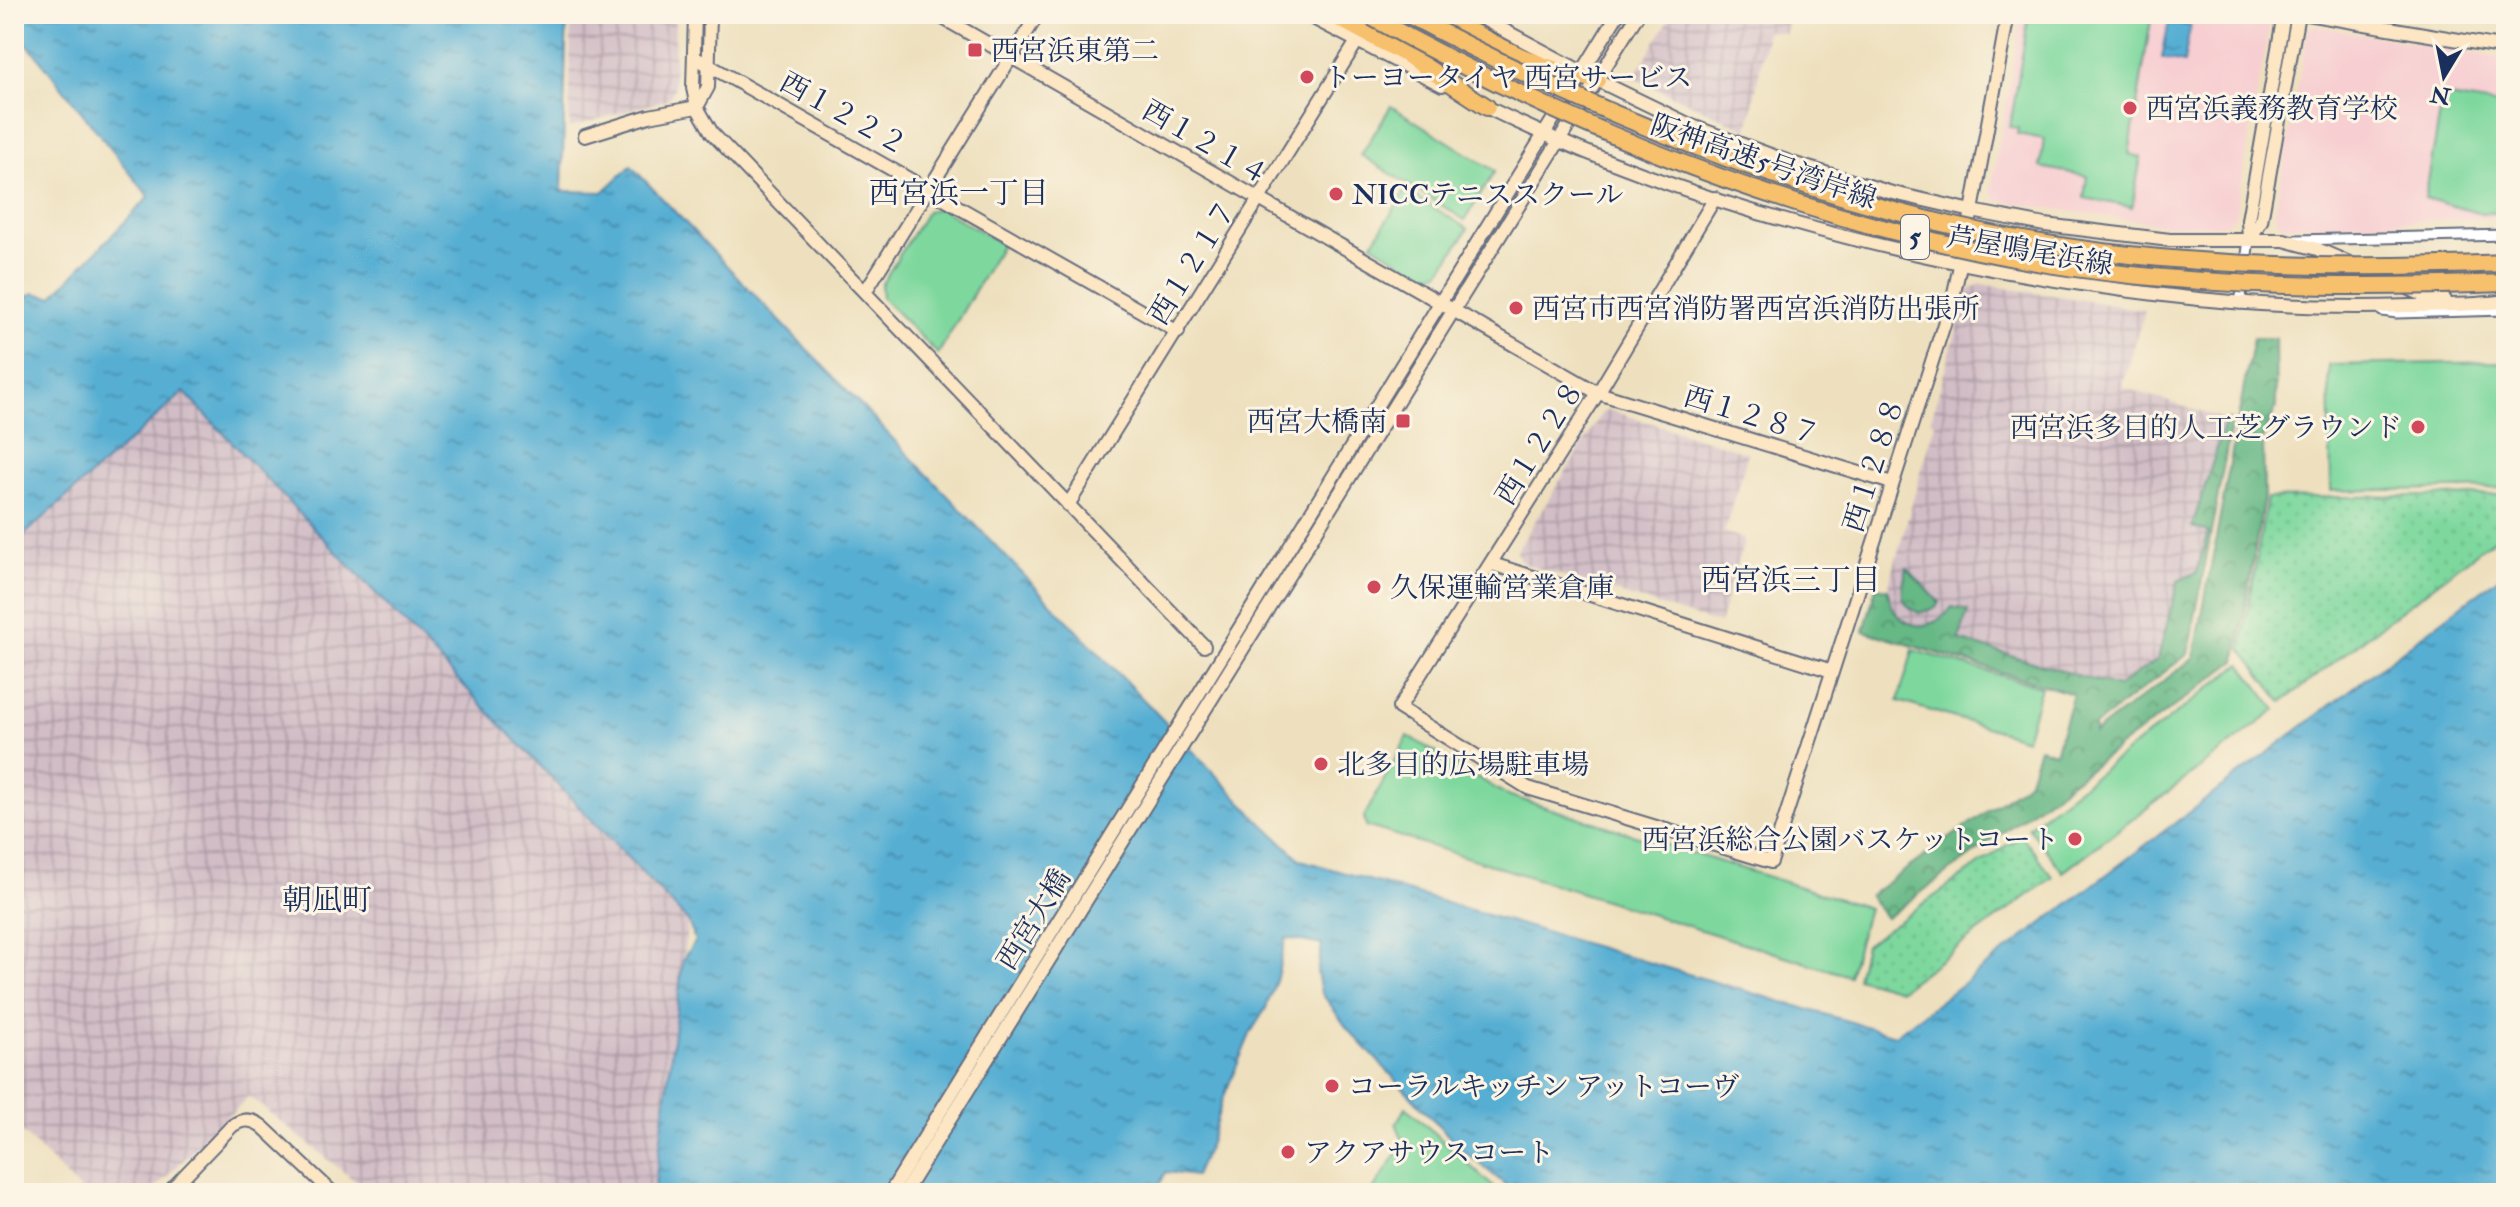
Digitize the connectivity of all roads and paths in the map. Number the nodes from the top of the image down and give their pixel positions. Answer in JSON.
{"nodes":[{"id":1,"x":695,"y":14,"type":"edge"},
{"id":2,"x":710,"y":14,"type":"edge"},
{"id":3,"x":936,"y":14,"type":"edge"},
{"id":4,"x":1038,"y":14,"type":"edge"},
{"id":5,"x":1305,"y":14,"type":"edge"},
{"id":6,"x":1331,"y":14,"type":"edge"},
{"id":7,"x":1366,"y":14,"type":"edge"},
{"id":8,"x":1407,"y":14,"type":"edge"},
{"id":9,"x":1439,"y":14,"type":"edge"},
{"id":10,"x":1474,"y":14,"type":"edge"},
{"id":11,"x":1618,"y":14,"type":"edge"},
{"id":12,"x":1638,"y":14,"type":"edge"},
{"id":13,"x":2008,"y":14,"type":"edge"},
{"id":14,"x":2284,"y":14,"type":"edge"},
{"id":15,"x":2298,"y":14,"type":"edge"},
{"id":16,"x":2307,"y":14,"type":"edge"},
{"id":17,"x":1356,"y":43,"type":"junction"},
{"id":18,"x":2506,"y":48,"type":"edge"},
{"id":19,"x":694,"y":57,"type":"junction"},
{"id":20,"x":1011,"y":57,"type":"junction"},
{"id":21,"x":710,"y":66,"type":"junction"},
{"id":22,"x":1586,"y":76,"type":"junction"},
{"id":23,"x":697,"y":107,"type":"junction"},
{"id":24,"x":1487,"y":107,"type":"junction"},
{"id":25,"x":1545,"y":134,"type":"junction"},
{"id":26,"x":585,"y":136,"type":"dead end"},
{"id":27,"x":1559,"y":140,"type":"junction"},
{"id":28,"x":930,"y":189,"type":"junction"},
{"id":29,"x":1715,"y":198,"type":"junction"},
{"id":30,"x":1258,"y":200,"type":"junction"},
{"id":31,"x":1972,"y":211,"type":"junction"},
{"id":32,"x":2506,"y":235,"type":"edge"},
{"id":33,"x":2249,"y":240,"type":"junction"},
{"id":34,"x":2284,"y":240,"type":"junction"},
{"id":35,"x":2506,"y":263,"type":"edge"},
{"id":36,"x":1961,"y":264,"type":"junction"},
{"id":37,"x":2506,"y":283,"type":"edge"},
{"id":38,"x":865,"y":292,"type":"junction"},
{"id":39,"x":2506,"y":301,"type":"edge"},
{"id":40,"x":1438,"y":303,"type":"junction"},
{"id":41,"x":2240,"y":304,"type":"junction"},
{"id":42,"x":2358,"y":308,"type":"junction"},
{"id":43,"x":2506,"y":310,"type":"edge"},
{"id":44,"x":1453,"y":311,"type":"junction"},
{"id":45,"x":1178,"y":332,"type":"junction"},
{"id":46,"x":1598,"y":393,"type":"junction"},
{"id":47,"x":1892,"y":483,"type":"junction"},
{"id":48,"x":1068,"y":505,"type":"junction"},
{"id":49,"x":1492,"y":564,"type":"junction"},
{"id":50,"x":1204,"y":646,"type":"dead end"},
{"id":51,"x":1832,"y":671,"type":"junction"},
{"id":52,"x":1220,"y":673,"type":"junction"},
{"id":53,"x":1771,"y":862,"type":"joint"},
{"id":54,"x":168,"y":1193,"type":"edge"},
{"id":55,"x":333,"y":1193,"type":"edge"},
{"id":56,"x":890,"y":1193,"type":"edge"},
{"id":57,"x":904,"y":1193,"type":"edge"}],
"edges":[{"from":1,"to":19,"type":"street"},
{"from":2,"to":21,"type":"street"},
{"from":3,"to":20,"type":"street","name":"西１２１４"},
{"from":4,"to":20,"type":"street"},
{"from":5,"to":17,"type":"street","name":"芦屋鳴尾浜線"},
{"from":6,"to":24,"type":"highway"},
{"from":7,"to":37,"type":"highway","name":"阪神高速5号湾岸線","number":"5","bridge":true},
{"from":8,"to":35,"type":"highway","name":"阪神高速5号湾岸線","number":"5","bridge":true},
{"from":9,"to":22,"type":"highway"},
{"from":10,"to":22,"type":"street","name":"芦屋鳴尾浜線"},
{"from":11,"to":22,"type":"street"},
{"from":12,"to":22,"type":"street"},
{"from":13,"to":31,"type":"street","name":"西１２８８"},
{"from":14,"to":33,"type":"street"},
{"from":15,"to":33,"type":"street"},
{"from":16,"to":18,"type":"street"},
{"from":17,"to":24,"type":"street","name":"芦屋鳴尾浜線"},
{"from":17,"to":30,"type":"street","name":"西１２１７"},
{"from":19,"to":21,"type":"street","name":"西１２２２"},
{"from":19,"to":23,"type":"street"},
{"from":20,"to":28,"type":"street"},
{"from":20,"to":30,"type":"street","name":"西１２１４"},
{"from":21,"to":23,"type":"street"},
{"from":21,"to":28,"type":"street","name":"西１２２２"},
{"from":22,"to":25,"type":"street"},
{"from":22,"to":27,"type":"street"},
{"from":22,"to":31,"type":"street","name":"芦屋鳴尾浜線"},
{"from":23,"to":26,"type":"street"},
{"from":23,"to":38,"type":"street"},
{"from":24,"to":25,"type":"street","name":"芦屋鳴尾浜線"},
{"from":25,"to":27,"type":"street","name":"芦屋鳴尾浜線"},
{"from":25,"to":40,"type":"street"},
{"from":27,"to":29,"type":"street","name":"芦屋鳴尾浜線"},
{"from":27,"to":44,"type":"street"},
{"from":28,"to":38,"type":"street"},
{"from":28,"to":45,"type":"street","name":"西１２２２"},
{"from":29,"to":36,"type":"street","name":"芦屋鳴尾浜線"},
{"from":29,"to":46,"type":"street","name":"西１２２８"},
{"from":30,"to":40,"type":"street","name":"西１２１４"},
{"from":30,"to":45,"type":"street","name":"西１２１７"},
{"from":31,"to":33,"type":"street","name":"芦屋鳴尾浜線"},
{"from":31,"to":36,"type":"street","name":"西１２８８"},
{"from":32,"to":34,"type":"street"},
{"from":33,"to":34,"type":"street","name":"芦屋鳴尾浜線"},
{"from":33,"to":41,"type":"street"},
{"from":34,"to":39,"type":"street","name":"芦屋鳴尾浜線"},
{"from":36,"to":41,"type":"street","name":"芦屋鳴尾浜線"},
{"from":36,"to":47,"type":"street","name":"西１２８８"},
{"from":38,"to":48,"type":"street"},
{"from":39,"to":42,"type":"street","name":"芦屋鳴尾浜線"},
{"from":40,"to":44,"type":"street","name":"西１２１４"},
{"from":40,"to":52,"type":"street"},
{"from":41,"to":42,"type":"street","name":"芦屋鳴尾浜線"},
{"from":42,"to":43,"type":"street"},
{"from":44,"to":46,"type":"street","name":"西１２８７"},
{"from":44,"to":52,"type":"street"},
{"from":45,"to":48,"type":"street","name":"西１２１７"},
{"from":46,"to":47,"type":"street","name":"西１２８７"},
{"from":46,"to":49,"type":"street","name":"西１２２８"},
{"from":47,"to":51,"type":"street","name":"西１２８８"},
{"from":48,"to":50,"type":"street"},
{"from":49,"to":51,"type":"street"},
{"from":49,"to":53,"type":"street","name":"西１２２８"},
{"from":51,"to":53,"type":"street","name":"西１２８８"},
{"from":52,"to":56,"type":"street","name":"西宮大橋"},
{"from":52,"to":57,"type":"street","name":"西宮大橋"},
{"from":54,"to":55,"type":"street"}]}
